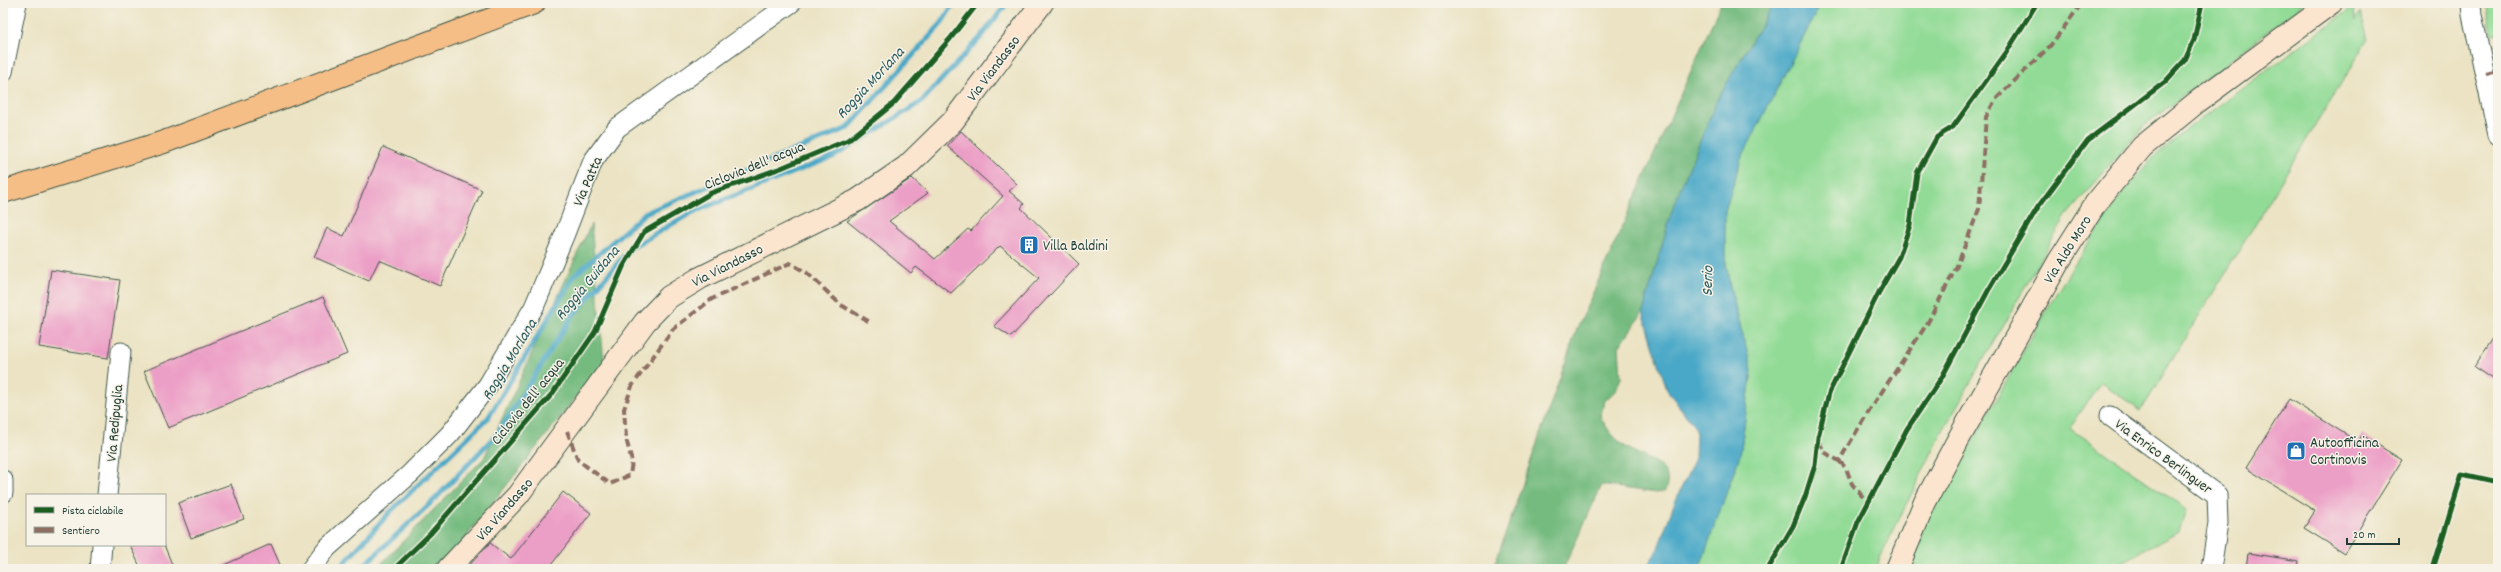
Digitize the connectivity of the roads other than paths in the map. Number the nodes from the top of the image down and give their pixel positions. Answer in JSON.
{"nodes":[{"id":1,"x":18,"y":3,"type":"edge"},
{"id":2,"x":534,"y":3,"type":"edge"},
{"id":3,"x":791,"y":3,"type":"edge"},
{"id":4,"x":1042,"y":3,"type":"edge"},
{"id":5,"x":2331,"y":3,"type":"edge"},
{"id":6,"x":2471,"y":3,"type":"edge"},
{"id":7,"x":3,"y":72,"type":"edge"},
{"id":8,"x":2492,"y":73,"type":"edge"},
{"id":9,"x":2498,"y":135,"type":"edge"},
{"id":10,"x":3,"y":192,"type":"edge"},
{"id":11,"x":121,"y":352,"type":"dead end"},
{"id":12,"x":2110,"y":416,"type":"dead end"},
{"id":13,"x":3,"y":480,"type":"edge"},
{"id":14,"x":3,"y":493,"type":"edge"},
{"id":15,"x":107,"y":494,"type":"edge"},
{"id":16,"x":102,"y":546,"type":"edge"},
{"id":17,"x":100,"y":569,"type":"edge"},
{"id":18,"x":311,"y":569,"type":"edge"},
{"id":19,"x":448,"y":569,"type":"edge"},
{"id":20,"x":1897,"y":569,"type":"edge"},
{"id":21,"x":2211,"y":569,"type":"edge"}],
"edges":[{"from":1,"to":7,"type":"street"},
{"from":2,"to":10,"type":"highway"},
{"from":3,"to":18,"type":"street","name":"Via Patta"},
{"from":4,"to":19,"type":"street","name":"Via Viandasso"},
{"from":5,"to":20,"type":"street","name":"Via Aldo Moro"},
{"from":6,"to":8,"type":"street"},
{"from":8,"to":9,"type":"street"},
{"from":11,"to":15,"type":"street","name":"Via Redipuglia"},
{"from":12,"to":21,"type":"street","name":"Via Enrico Berlinguer"},
{"from":13,"to":14,"type":"street"},
{"from":16,"to":17,"type":"street"}]}
